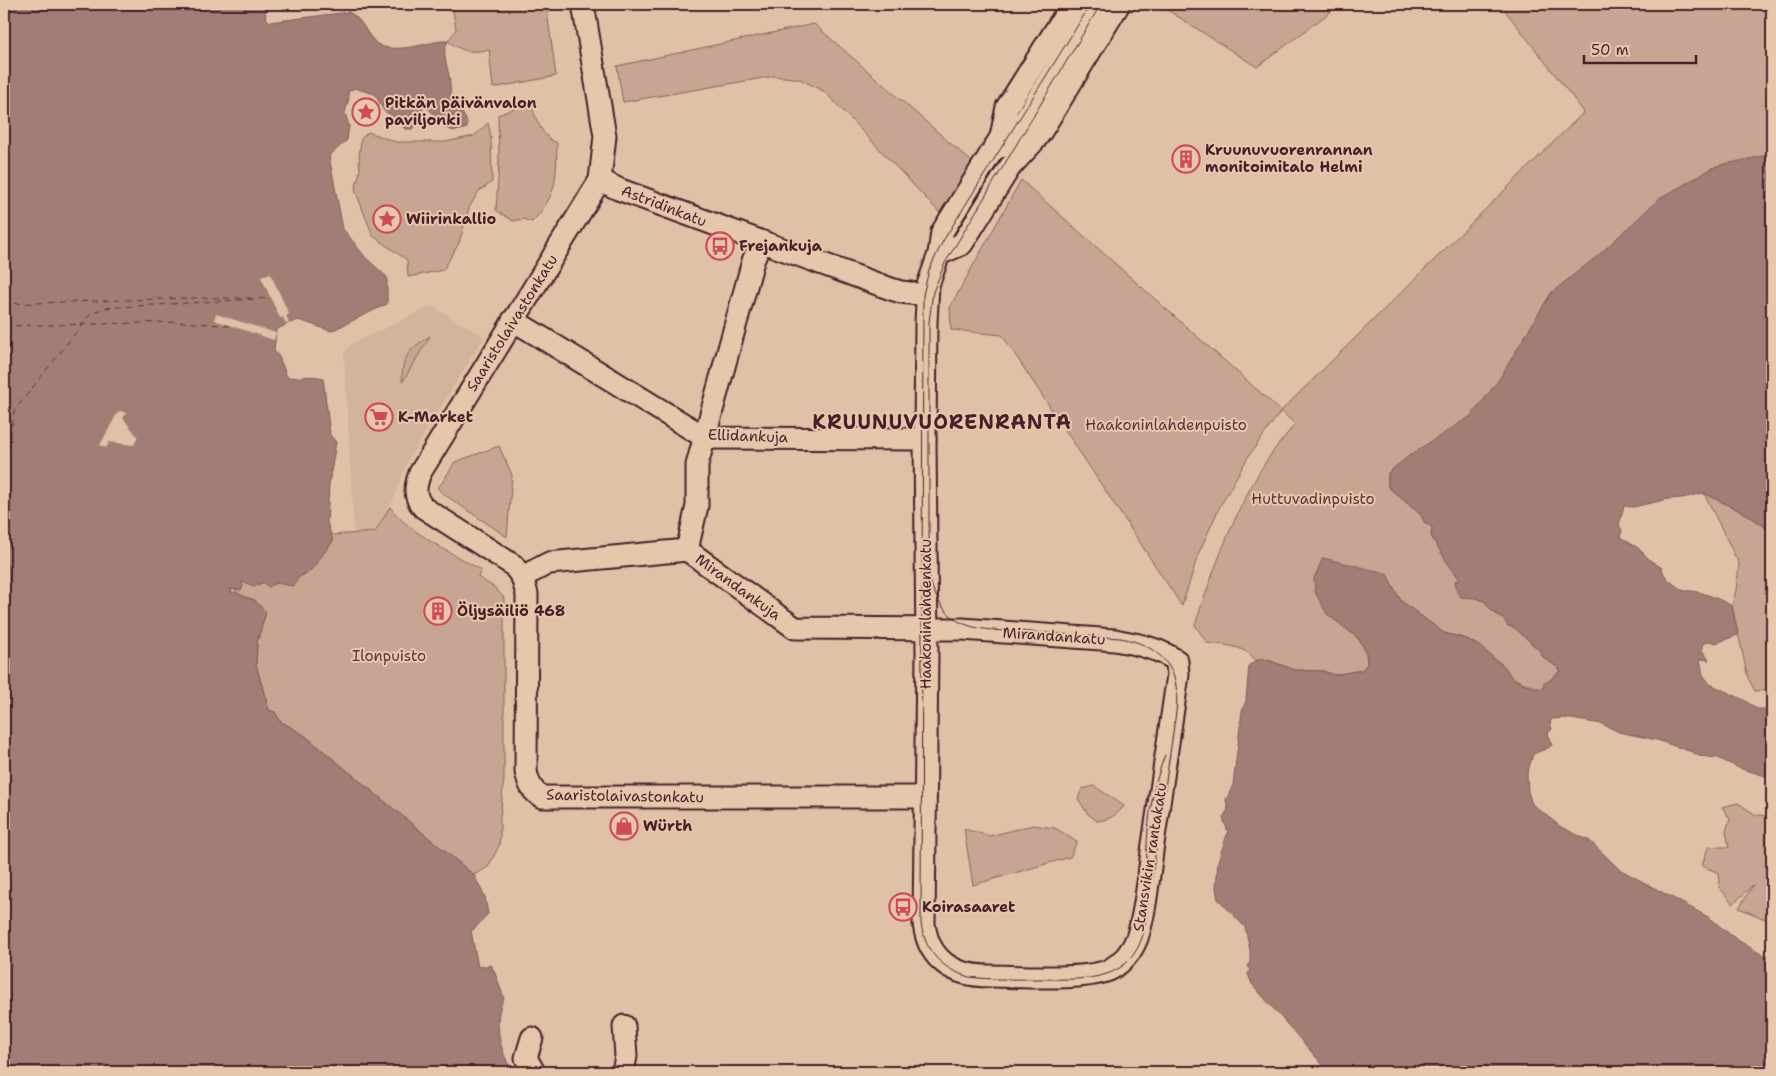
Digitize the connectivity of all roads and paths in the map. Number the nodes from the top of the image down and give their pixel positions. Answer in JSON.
{"nodes":[{"id":1,"x":584,"y":4,"type":"edge"},
{"id":2,"x":1072,"y":4,"type":"edge"},
{"id":3,"x":1102,"y":7,"type":"edge"},
{"id":4,"x":1016,"y":134,"type":"junction"},
{"id":5,"x":994,"y":149,"type":"junction"},
{"id":6,"x":1010,"y":166,"type":"junction"},
{"id":7,"x":600,"y":180,"type":"junction"},
{"id":8,"x":761,"y":242,"type":"junction"},
{"id":9,"x":939,"y":254,"type":"junction"},
{"id":10,"x":927,"y":295,"type":"junction"},
{"id":11,"x":513,"y":320,"type":"junction"},
{"id":12,"x":706,"y":438,"type":"junction"},
{"id":13,"x":925,"y":438,"type":"junction"},
{"id":14,"x":687,"y":550,"type":"junction"},
{"id":15,"x":522,"y":577,"type":"junction"},
{"id":16,"x":926,"y":628,"type":"junction"},
{"id":17,"x":1177,"y":661,"type":"joint"},
{"id":18,"x":926,"y":797,"type":"junction"},
{"id":19,"x":949,"y":967,"type":"joint"},
{"id":20,"x":624,"y":1026,"type":"dead end"},
{"id":21,"x":532,"y":1038,"type":"dead end"},
{"id":22,"x":534,"y":1072,"type":"edge"},
{"id":23,"x":623,"y":1072,"type":"edge"}],
"edges":[{"from":1,"to":7,"type":"street","name":"Saaristolaivastonkatu"},
{"from":2,"to":5,"type":"street","name":"Haakoninlahdenkatu"},
{"from":3,"to":4,"type":"street","name":"Haakoninlahdenkatu"},
{"from":3,"to":6,"type":"street","name":"Haakoninlahdenkatu"},
{"from":4,"to":5,"type":"street","name":"Haakoninlahdenkatu"},
{"from":4,"to":6,"type":"street","name":"Haakoninlahdenkatu"},
{"from":5,"to":9,"type":"street","name":"Haakoninlahdenkatu"},
{"from":6,"to":9,"type":"street","name":"Haakoninlahdenkatu"},
{"from":7,"to":8,"type":"street","name":"Astridinkatu"},
{"from":7,"to":11,"type":"street","name":"Saaristolaivastonkatu"},
{"from":8,"to":10,"type":"street","name":"Astridinkatu"},
{"from":8,"to":12,"type":"street"},
{"from":9,"to":10,"type":"street","name":"Haakoninlahdenkatu"},
{"from":10,"to":13,"type":"street","name":"Haakoninlahdenkatu"},
{"from":11,"to":12,"type":"street","name":"Ellidankuja"},
{"from":11,"to":15,"type":"street","name":"Saaristolaivastonkatu"},
{"from":12,"to":13,"type":"street","name":"Ellidankuja"},
{"from":12,"to":14,"type":"street"},
{"from":13,"to":16,"type":"street","name":"Haakoninlahdenkatu"},
{"from":14,"to":15,"type":"street","name":"Mirandankuja"},
{"from":14,"to":16,"type":"street","name":"Mirandankuja"},
{"from":15,"to":18,"type":"street","name":"Saaristolaivastonkatu"},
{"from":16,"to":17,"type":"street","name":"Mirandankatu"},
{"from":16,"to":18,"type":"street","name":"Haakoninlahdenkatu"},
{"from":17,"to":19,"type":"street","name":"Stansvikin rantakatu"},
{"from":18,"to":19,"type":"street","name":"Haakoninlahdenkatu"},
{"from":20,"to":23,"type":"street"},
{"from":21,"to":22,"type":"street"}]}
